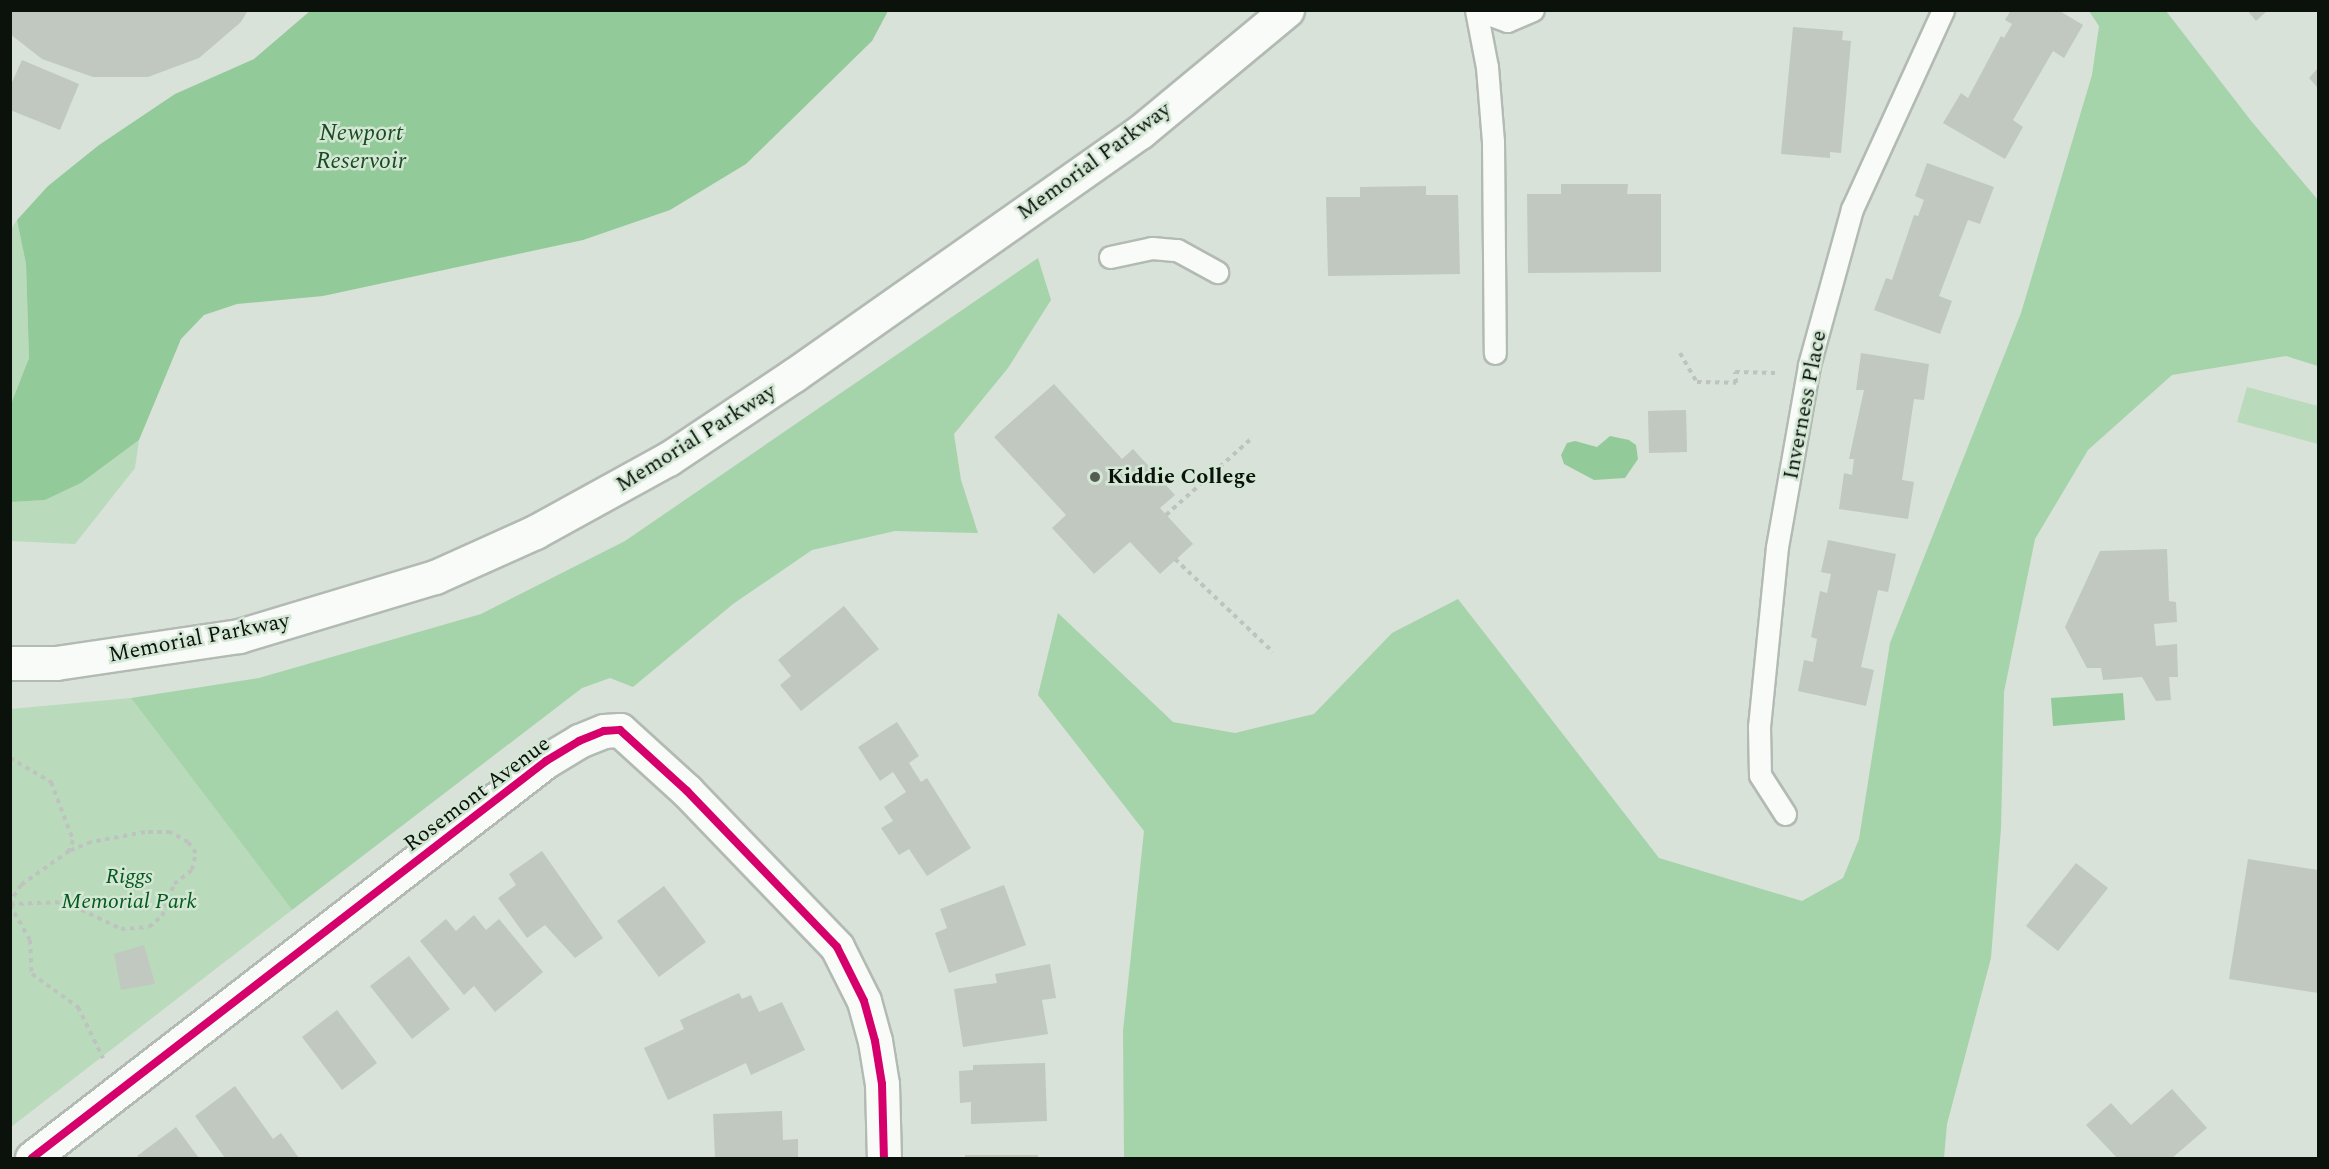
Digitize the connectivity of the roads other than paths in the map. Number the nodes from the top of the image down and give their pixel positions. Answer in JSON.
{"nodes":[{"id":1,"x":1287,"y":10,"type":"edge"},
{"id":2,"x":1477,"y":10,"type":"edge"},
{"id":3,"x":1533,"y":10,"type":"edge"},
{"id":4,"x":1943,"y":10,"type":"edge"},
{"id":5,"x":1110,"y":257,"type":"dead end"},
{"id":6,"x":1217,"y":272,"type":"dead end"},
{"id":7,"x":1495,"y":353,"type":"dead end"},
{"id":8,"x":10,"y":663,"type":"edge"},
{"id":9,"x":1785,"y":814,"type":"dead end"},
{"id":10,"x":32,"y":1158,"type":"edge"},
{"id":11,"x":884,"y":1158,"type":"edge"}],
"edges":[{"from":1,"to":8,"type":"main road","name":"Memorial Parkway"},
{"from":2,"to":3,"type":"lane"},
{"from":2,"to":7,"type":"lane"},
{"from":4,"to":9,"type":"lane","name":"Inverness Place"},
{"from":5,"to":6,"type":"lane"},
{"from":10,"to":11,"type":"main road","name":"Rosemont Avenue"}]}
